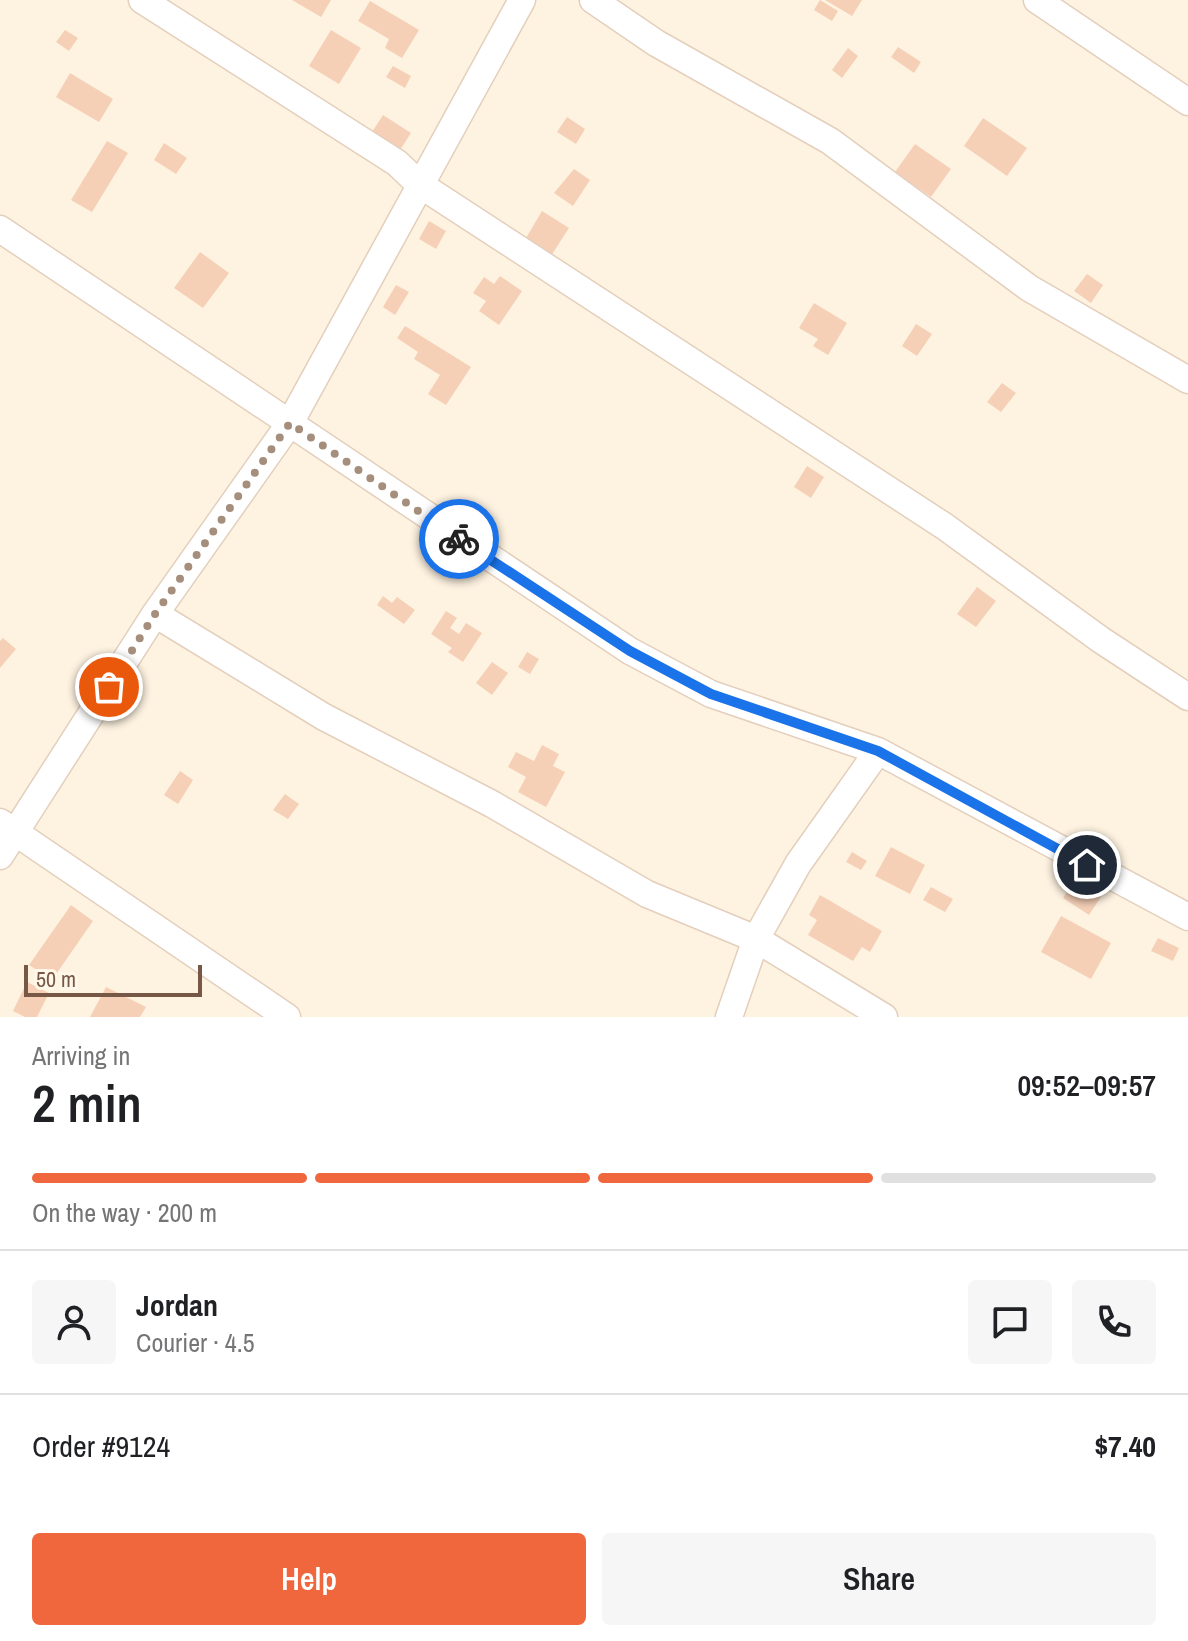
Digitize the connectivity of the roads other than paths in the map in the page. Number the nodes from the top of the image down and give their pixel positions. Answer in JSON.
{"nodes":[{"id":1,"x":142,"y":0,"type":"edge"},
{"id":2,"x":522,"y":0,"type":"edge"},
{"id":3,"x":593,"y":0,"type":"edge"},
{"id":4,"x":1037,"y":0,"type":"edge"},
{"id":5,"x":1188,"y":102,"type":"edge"},
{"id":6,"x":419,"y":184,"type":"junction"},
{"id":7,"x":0,"y":229,"type":"edge"},
{"id":8,"x":1188,"y":380,"type":"edge"},
{"id":9,"x":290,"y":423,"type":"junction"},
{"id":10,"x":155,"y":614,"type":"junction"},
{"id":11,"x":1188,"y":697,"type":"edge"},
{"id":12,"x":878,"y":751,"type":"junction"},
{"id":13,"x":8,"y":828,"type":"edge"},
{"id":14,"x":0,"y":856,"type":"edge"},
{"id":15,"x":1188,"y":917,"type":"edge"},
{"id":16,"x":756,"y":939,"type":"junction"},
{"id":17,"x":287,"y":1017,"type":"edge"},
{"id":18,"x":729,"y":1017,"type":"edge"},
{"id":19,"x":884,"y":1017,"type":"edge"}],
"edges":[{"from":1,"to":6,"type":"street"},
{"from":2,"to":6,"type":"street"},
{"from":3,"to":8,"type":"street"},
{"from":4,"to":5,"type":"street"},
{"from":6,"to":9,"type":"street"},
{"from":6,"to":11,"type":"street"},
{"from":7,"to":9,"type":"street"},
{"from":9,"to":10,"type":"street"},
{"from":9,"to":12,"type":"street"},
{"from":10,"to":13,"type":"street"},
{"from":10,"to":16,"type":"street"},
{"from":12,"to":15,"type":"street"},
{"from":12,"to":16,"type":"street"},
{"from":13,"to":14,"type":"street"},
{"from":13,"to":17,"type":"street"},
{"from":16,"to":18,"type":"street"},
{"from":16,"to":19,"type":"street"}]}
